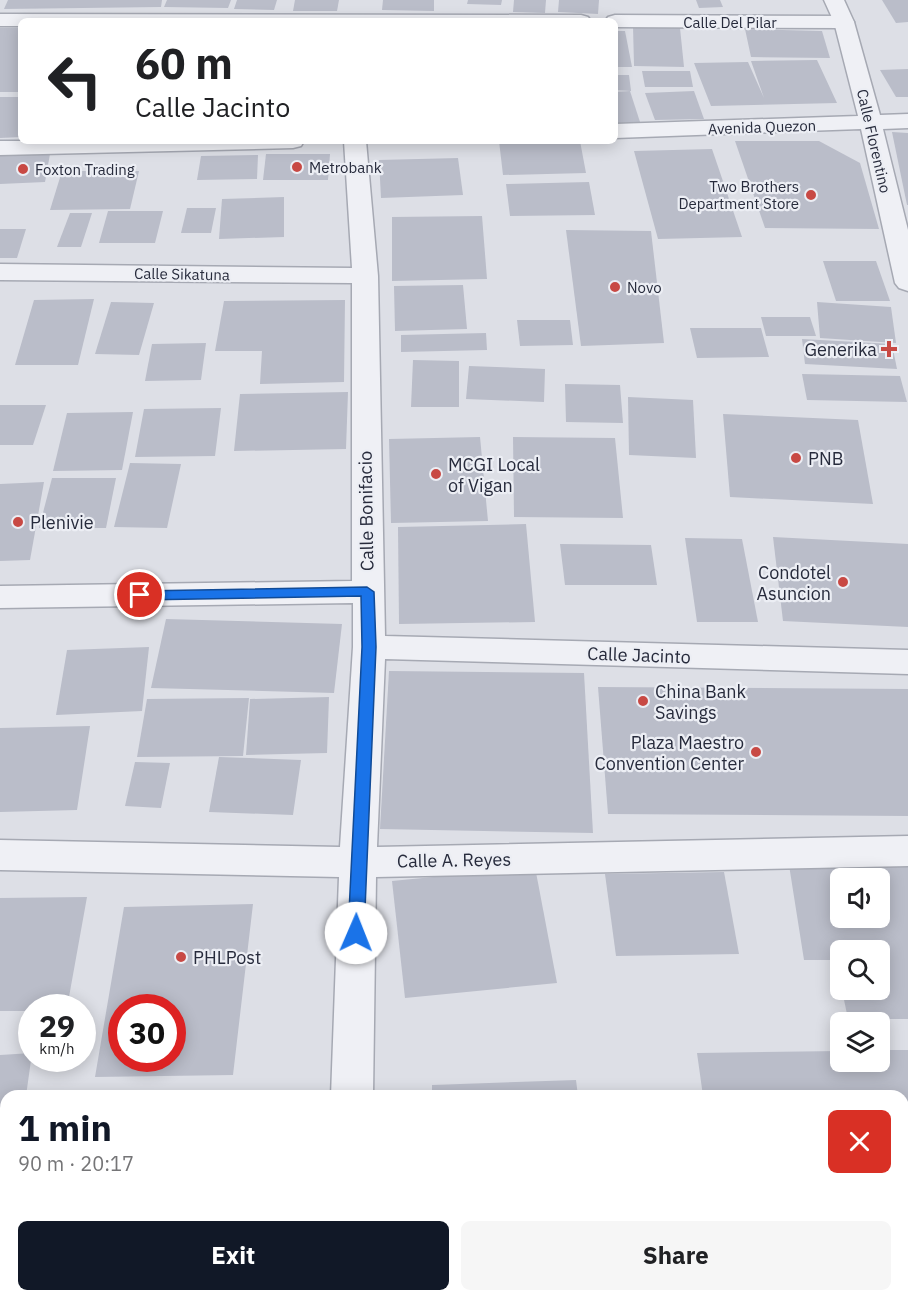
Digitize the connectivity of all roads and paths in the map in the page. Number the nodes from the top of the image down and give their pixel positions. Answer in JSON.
{"nodes":[{"id":1,"x":357,"y":0,"type":"edge"},
{"id":2,"x":834,"y":0,"type":"edge"},
{"id":3,"x":351,"y":18,"type":"edge"},
{"id":4,"x":0,"y":20,"type":"edge"},
{"id":5,"x":18,"y":20,"type":"edge"},
{"id":6,"x":618,"y":21,"type":"edge"},
{"id":7,"x":844,"y":22,"type":"junction"},
{"id":8,"x":908,"y":121,"type":"edge"},
{"id":9,"x":871,"y":123,"type":"junction"},
{"id":10,"x":618,"y":131,"type":"edge"},
{"id":11,"x":167,"y":144,"type":"edge"},
{"id":12,"x":355,"y":144,"type":"edge"},
{"id":13,"x":0,"y":148,"type":"edge"},
{"id":14,"x":0,"y":272,"type":"edge"},
{"id":15,"x":365,"y":276,"type":"junction"},
{"id":16,"x":908,"y":283,"type":"edge"},
{"id":17,"x":367,"y":592,"type":"junction"},
{"id":18,"x":0,"y":597,"type":"edge"},
{"id":19,"x":369,"y":647,"type":"junction"},
{"id":20,"x":908,"y":662,"type":"edge"},
{"id":21,"x":908,"y":851,"type":"edge"},
{"id":22,"x":0,"y":855,"type":"edge"},
{"id":23,"x":358,"y":862,"type":"junction"},
{"id":24,"x":352,"y":1090,"type":"edge"}],
"edges":[{"from":1,"to":3,"type":"street"},
{"from":2,"to":7,"type":"street","name":"Calle Florentino"},
{"from":4,"to":5,"type":"street"},
{"from":6,"to":7,"type":"street","name":"Calle Del Pilar"},
{"from":7,"to":9,"type":"street","name":"Calle Florentino"},
{"from":8,"to":9,"type":"street","name":"Avenida Quezon"},
{"from":9,"to":10,"type":"street","name":"Avenida Quezon"},
{"from":9,"to":16,"type":"street","name":"Calle Florentino"},
{"from":11,"to":13,"type":"street"},
{"from":12,"to":15,"type":"street","name":"Calle Bonifacio"},
{"from":14,"to":15,"type":"street","name":"Calle Sikatuna"},
{"from":15,"to":17,"type":"street","name":"Calle Bonifacio"},
{"from":17,"to":18,"type":"street"},
{"from":17,"to":19,"type":"street","name":"Calle Bonifacio"},
{"from":19,"to":20,"type":"street","name":"Calle Jacinto"},
{"from":19,"to":23,"type":"street","name":"Calle Bonifacio"},
{"from":21,"to":23,"type":"street","name":"Calle A. Reyes"},
{"from":22,"to":23,"type":"street","name":"Calle A. Reyes"},
{"from":23,"to":24,"type":"street","name":"Calle Bonifacio"}]}
